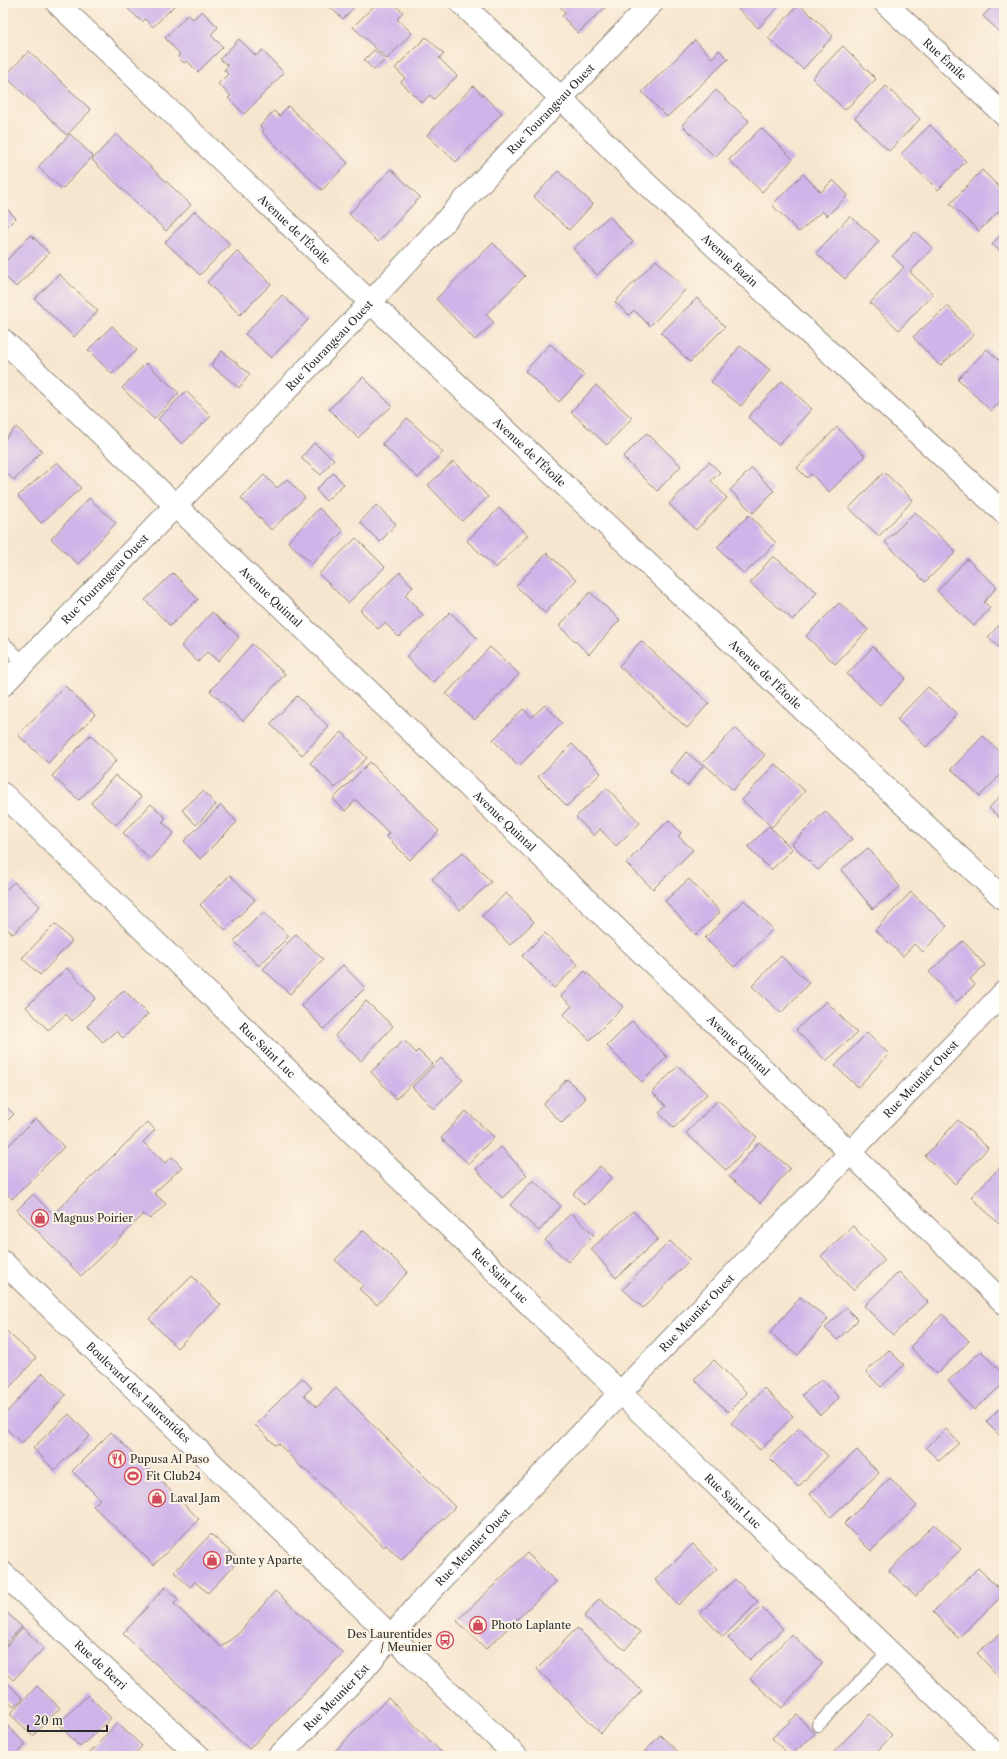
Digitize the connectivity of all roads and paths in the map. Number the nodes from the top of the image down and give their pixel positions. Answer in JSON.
{"nodes":[{"id":1,"x":57,"y":3,"type":"edge"},
{"id":2,"x":461,"y":3,"type":"edge"},
{"id":3,"x":652,"y":3,"type":"edge"},
{"id":4,"x":885,"y":3,"type":"edge"},
{"id":5,"x":561,"y":98,"type":"junction"},
{"id":6,"x":1004,"y":115,"type":"edge"},
{"id":7,"x":371,"y":302,"type":"junction"},
{"id":8,"x":3,"y":340,"type":"edge"},
{"id":9,"x":176,"y":506,"type":"junction"},
{"id":10,"x":1004,"y":513,"type":"edge"},
{"id":11,"x":3,"y":642,"type":"edge"},
{"id":12,"x":24,"y":663,"type":"junction"},
{"id":13,"x":3,"y":684,"type":"edge"},
{"id":14,"x":3,"y":794,"type":"edge"},
{"id":15,"x":1004,"y":899,"type":"edge"},
{"id":16,"x":1004,"y":992,"type":"edge"},
{"id":17,"x":850,"y":1153,"type":"junction"},
{"id":18,"x":3,"y":1262,"type":"edge"},
{"id":19,"x":1004,"y":1303,"type":"edge"},
{"id":20,"x":621,"y":1392,"type":"junction"},
{"id":21,"x":3,"y":1572,"type":"edge"},
{"id":22,"x":391,"y":1636,"type":"junction"},
{"id":23,"x":890,"y":1651,"type":"junction"},
{"id":24,"x":818,"y":1725,"type":"dead end"},
{"id":25,"x":199,"y":1756,"type":"edge"},
{"id":26,"x":280,"y":1756,"type":"edge"},
{"id":27,"x":516,"y":1756,"type":"edge"},
{"id":28,"x":998,"y":1756,"type":"edge"}],
"edges":[{"from":1,"to":7,"type":"street","name":"Avenue de l'Étoile"},
{"from":2,"to":5,"type":"street","name":"Avenue Bazin"},
{"from":3,"to":5,"type":"street","name":"Rue Tourangeau Ouest"},
{"from":4,"to":6,"type":"street","name":"Rue Émile"},
{"from":5,"to":7,"type":"street","name":"Rue Tourangeau Ouest"},
{"from":5,"to":10,"type":"street","name":"Avenue Bazin"},
{"from":7,"to":9,"type":"street","name":"Rue Tourangeau Ouest"},
{"from":7,"to":15,"type":"street","name":"Avenue de l'Étoile"},
{"from":8,"to":9,"type":"street","name":"Avenue Quintal"},
{"from":9,"to":12,"type":"street","name":"Rue Tourangeau Ouest"},
{"from":9,"to":17,"type":"street","name":"Avenue Quintal"},
{"from":11,"to":12,"type":"lane"},
{"from":12,"to":13,"type":"street","name":"Rue Tourangeau Ouest"},
{"from":14,"to":20,"type":"street","name":"Rue Saint Luc"},
{"from":16,"to":17,"type":"street","name":"Rue Meunier Ouest"},
{"from":17,"to":19,"type":"street","name":"Avenue Quintal"},
{"from":17,"to":20,"type":"street","name":"Rue Meunier Ouest"},
{"from":18,"to":22,"type":"street","name":"Boulevard des Laurentides"},
{"from":20,"to":22,"type":"street","name":"Rue Meunier Ouest"},
{"from":20,"to":23,"type":"street","name":"Rue Saint Luc"},
{"from":21,"to":25,"type":"street","name":"Rue de Berri"},
{"from":22,"to":26,"type":"street","name":"Rue Meunier Est"},
{"from":22,"to":27,"type":"street","name":"Boulevard des Laurentides"},
{"from":23,"to":24,"type":"lane"},
{"from":23,"to":28,"type":"street","name":"Rue Saint Luc"}]}
